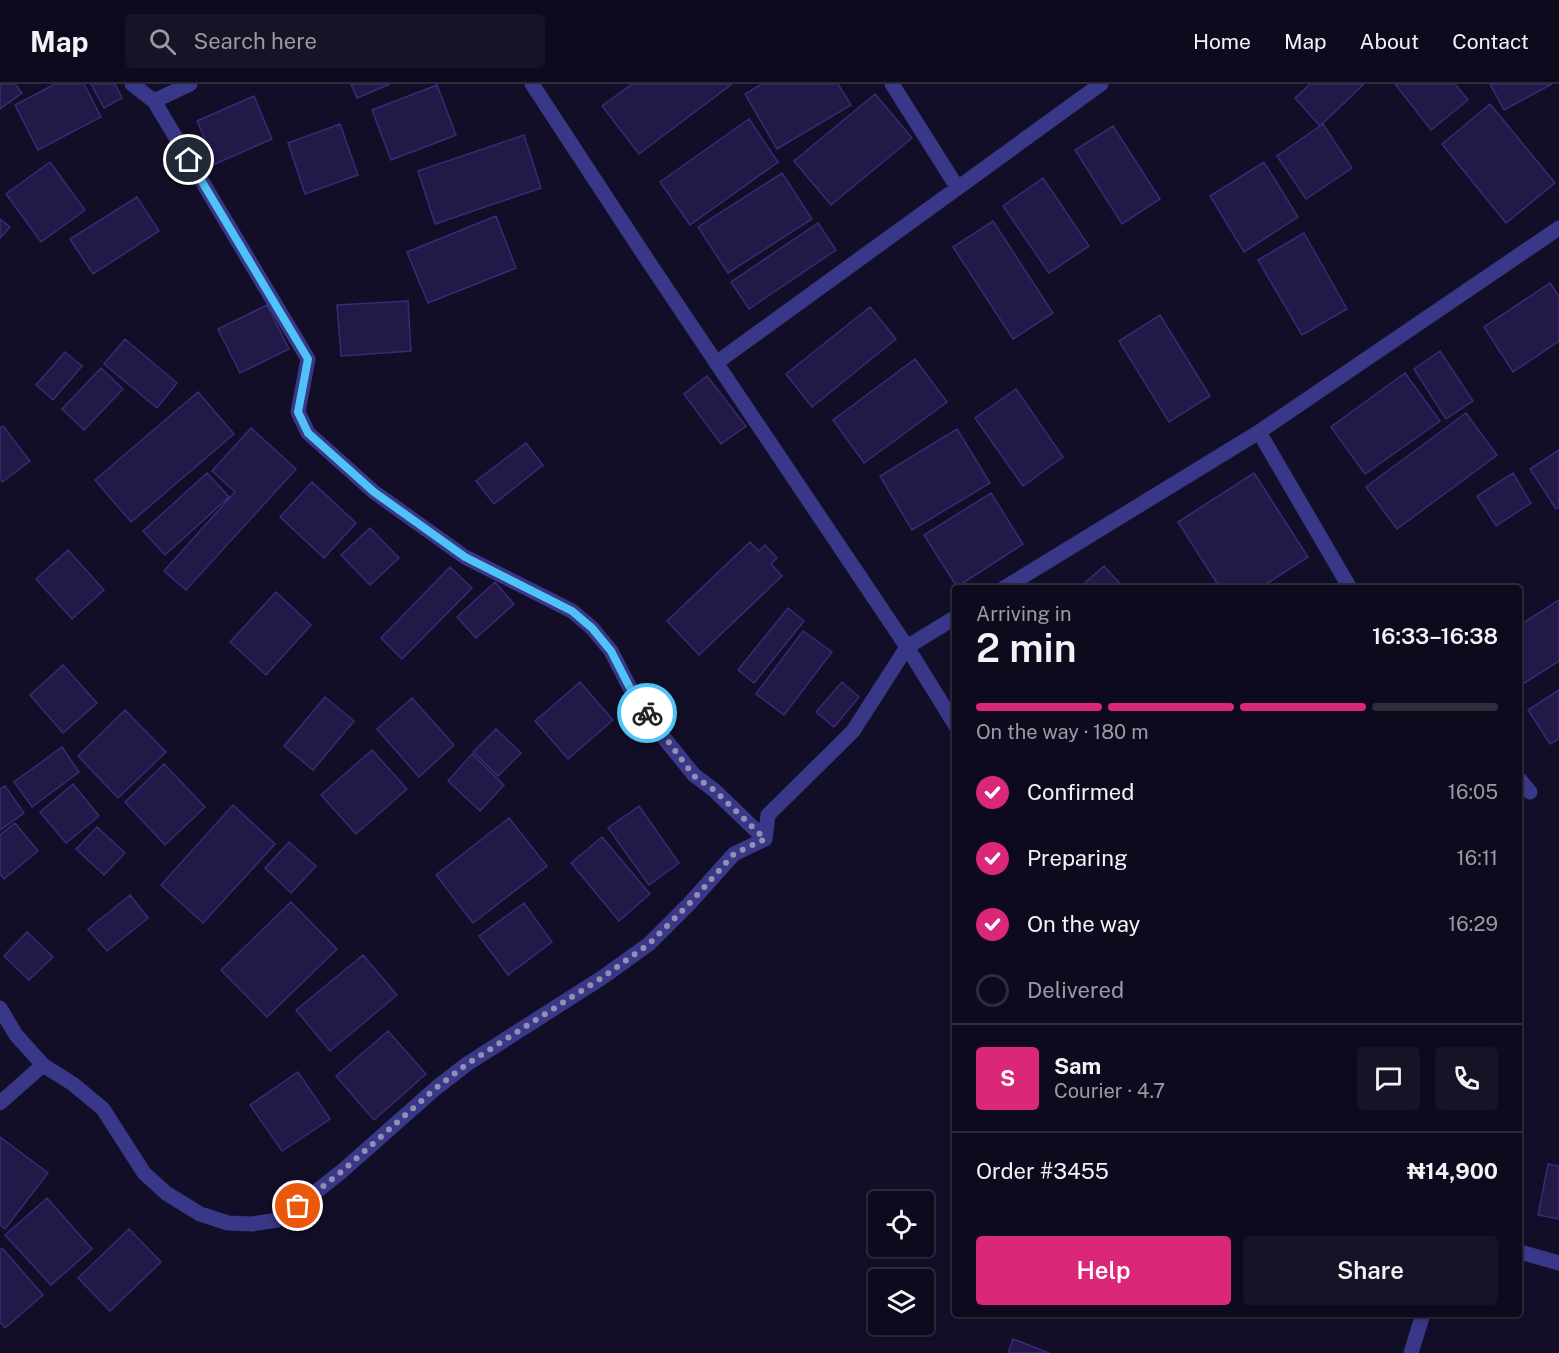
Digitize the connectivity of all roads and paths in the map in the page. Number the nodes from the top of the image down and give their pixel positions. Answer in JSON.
{"nodes":[{"id":1,"x":132,"y":84,"type":"edge"},
{"id":2,"x":190,"y":84,"type":"edge"},
{"id":3,"x":532,"y":84,"type":"edge"},
{"id":4,"x":892,"y":84,"type":"edge"},
{"id":5,"x":1101,"y":84,"type":"edge"},
{"id":6,"x":154,"y":101,"type":"junction"},
{"id":7,"x":957,"y":187,"type":"junction"},
{"id":8,"x":1557,"y":233,"type":"edge"},
{"id":9,"x":716,"y":363,"type":"junction"},
{"id":10,"x":1258,"y":432,"type":"junction"},
{"id":11,"x":1009,"y":585,"type":"edge"},
{"id":12,"x":1348,"y":585,"type":"edge"},
{"id":13,"x":952,"y":620,"type":"edge"},
{"id":14,"x":907,"y":647,"type":"junction"},
{"id":15,"x":952,"y":720,"type":"edge"},
{"id":16,"x":765,"y":839,"type":"junction"},
{"id":17,"x":0,"y":1008,"type":"edge"},
{"id":18,"x":43,"y":1065,"type":"junction"},
{"id":19,"x":0,"y":1103,"type":"edge"},
{"id":20,"x":1522,"y":1253,"type":"edge"},
{"id":21,"x":1559,"y":1263,"type":"edge"},
{"id":22,"x":1422,"y":1317,"type":"edge"},
{"id":23,"x":1411,"y":1353,"type":"edge"}],
"edges":[{"from":1,"to":6,"type":"street"},
{"from":2,"to":6,"type":"street"},
{"from":3,"to":9,"type":"street"},
{"from":4,"to":7,"type":"street"},
{"from":5,"to":7,"type":"street"},
{"from":6,"to":16,"type":"street"},
{"from":7,"to":9,"type":"street"},
{"from":8,"to":10,"type":"street"},
{"from":9,"to":14,"type":"street"},
{"from":10,"to":11,"type":"street"},
{"from":10,"to":12,"type":"street"},
{"from":13,"to":14,"type":"street"},
{"from":14,"to":15,"type":"street"},
{"from":14,"to":16,"type":"street"},
{"from":16,"to":18,"type":"street"},
{"from":17,"to":18,"type":"street"},
{"from":18,"to":19,"type":"street"},
{"from":20,"to":21,"type":"street"},
{"from":22,"to":23,"type":"street"}]}
